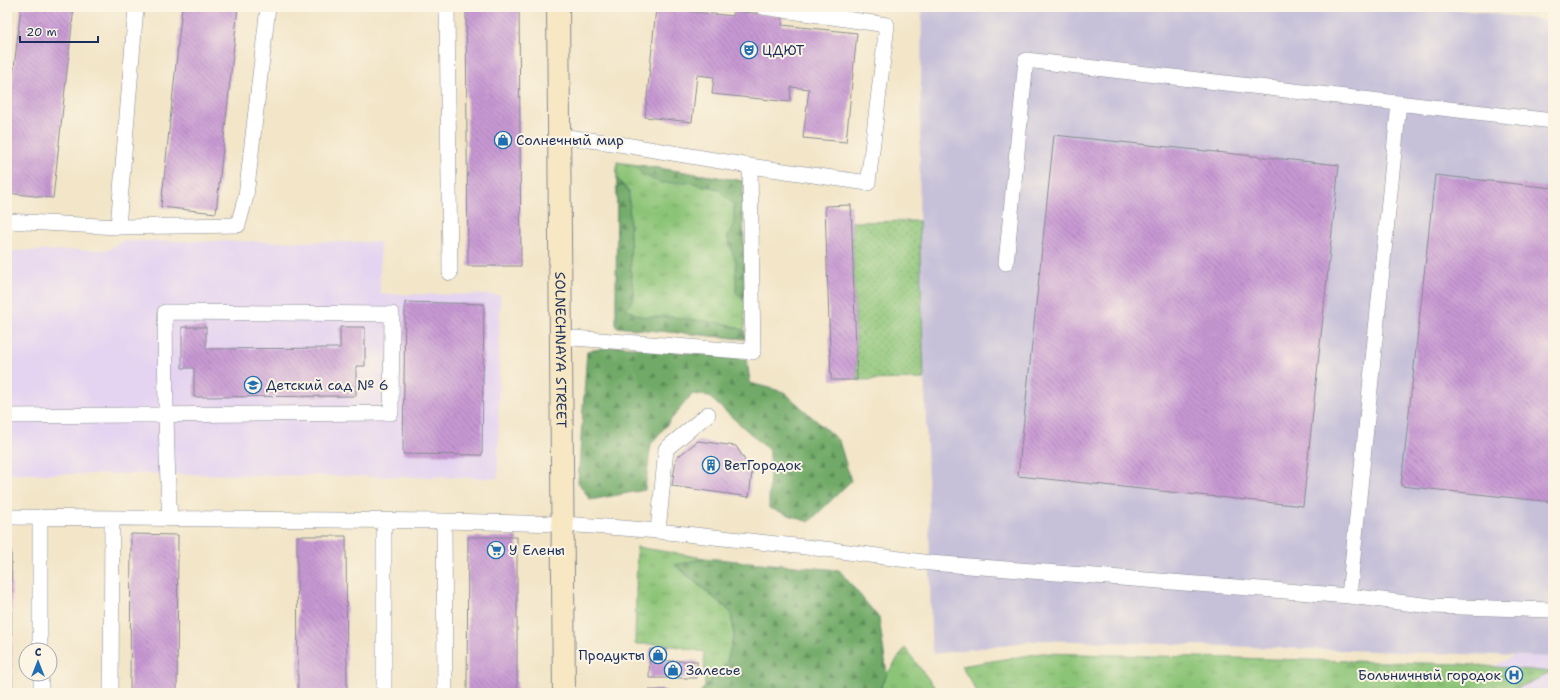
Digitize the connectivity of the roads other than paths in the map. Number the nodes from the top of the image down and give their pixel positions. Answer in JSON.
{"nodes":[{"id":1,"x":136,"y":7,"type":"edge"},
{"id":2,"x":268,"y":7,"type":"edge"},
{"id":3,"x":447,"y":7,"type":"edge"},
{"id":4,"x":558,"y":7,"type":"edge"},
{"id":5,"x":763,"y":7,"type":"edge"},
{"id":6,"x":1398,"y":103,"type":"junction"},
{"id":7,"x":1553,"y":121,"type":"edge"},
{"id":8,"x":559,"y":136,"type":"junction"},
{"id":9,"x":750,"y":166,"type":"junction"},
{"id":10,"x":7,"y":221,"type":"edge"},
{"id":11,"x":118,"y":227,"type":"junction"},
{"id":12,"x":1006,"y":262,"type":"dead end"},
{"id":13,"x":450,"y":273,"type":"dead end"},
{"id":14,"x":560,"y":337,"type":"junction"},
{"id":15,"x":708,"y":414,"type":"dead end"},
{"id":16,"x":166,"y":415,"type":"junction"},
{"id":17,"x":7,"y":416,"type":"edge"},
{"id":18,"x":7,"y":517,"type":"edge"},
{"id":19,"x":40,"y":517,"type":"junction"},
{"id":20,"x":112,"y":518,"type":"junction"},
{"id":21,"x":170,"y":519,"type":"junction"},
{"id":22,"x":384,"y":521,"type":"junction"},
{"id":23,"x":444,"y":521,"type":"junction"},
{"id":24,"x":562,"y":524,"type":"junction"},
{"id":25,"x":658,"y":530,"type":"junction"},
{"id":26,"x":1349,"y":596,"type":"junction"},
{"id":27,"x":1553,"y":610,"type":"edge"},
{"id":28,"x":40,"y":642,"type":"edge"},
{"id":29,"x":40,"y":682,"type":"edge"},
{"id":30,"x":41,"y":693,"type":"edge"},
{"id":31,"x":110,"y":693,"type":"edge"},
{"id":32,"x":384,"y":693,"type":"edge"},
{"id":33,"x":444,"y":693,"type":"edge"},
{"id":34,"x":564,"y":693,"type":"edge"}],
"edges":[{"from":1,"to":11,"type":"lane"},
{"from":2,"to":11,"type":"lane"},
{"from":3,"to":13,"type":"lane"},
{"from":4,"to":8,"type":"street","name":"SOLNECHNAYA STREET"},
{"from":5,"to":9,"type":"lane"},
{"from":6,"to":7,"type":"lane"},
{"from":6,"to":12,"type":"lane"},
{"from":6,"to":26,"type":"lane"},
{"from":8,"to":9,"type":"lane"},
{"from":8,"to":14,"type":"street","name":"SOLNECHNAYA STREET"},
{"from":9,"to":14,"type":"lane"},
{"from":10,"to":11,"type":"lane"},
{"from":14,"to":24,"type":"street","name":"SOLNECHNAYA STREET"},
{"from":15,"to":25,"type":"lane"},
{"from":16,"to":16,"type":"lane"},
{"from":16,"to":17,"type":"lane"},
{"from":16,"to":21,"type":"lane"},
{"from":18,"to":19,"type":"lane"},
{"from":19,"to":20,"type":"lane"},
{"from":19,"to":28,"type":"lane"},
{"from":20,"to":21,"type":"lane"},
{"from":20,"to":31,"type":"lane"},
{"from":21,"to":22,"type":"lane"},
{"from":22,"to":23,"type":"lane"},
{"from":22,"to":32,"type":"lane"},
{"from":23,"to":24,"type":"lane"},
{"from":23,"to":33,"type":"lane"},
{"from":24,"to":25,"type":"lane"},
{"from":24,"to":34,"type":"street","name":"SOLNECHNAYA STREET"},
{"from":25,"to":26,"type":"lane"},
{"from":26,"to":27,"type":"lane"},
{"from":29,"to":30,"type":"lane"}]}
